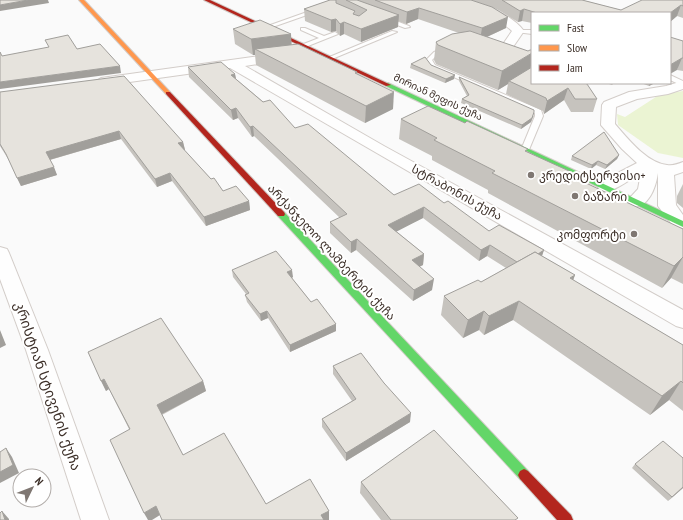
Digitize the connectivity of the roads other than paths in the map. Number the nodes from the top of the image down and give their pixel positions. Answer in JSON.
{"nodes":[{"id":1,"x":80,"y":0,"type":"edge"},
{"id":2,"x":206,"y":0,"type":"edge"},
{"id":3,"x":453,"y":0,"type":"edge"},
{"id":4,"x":340,"y":1,"type":"edge"},
{"id":5,"x":348,"y":5,"type":"dead end"},
{"id":6,"x":377,"y":16,"type":"edge"},
{"id":7,"x":406,"y":27,"type":"edge"},
{"id":8,"x":265,"y":28,"type":"junction"},
{"id":9,"x":303,"y":28,"type":"dead end"},
{"id":10,"x":518,"y":31,"type":"junction"},
{"id":11,"x":394,"y":32,"type":"edge"},
{"id":12,"x":531,"y":32,"type":"edge"},
{"id":13,"x":335,"y":34,"type":"edge"},
{"id":14,"x":324,"y":38,"type":"junction"},
{"id":15,"x":303,"y":46,"type":"junction"},
{"id":16,"x":454,"y":48,"type":"edge"},
{"id":17,"x":316,"y":52,"type":"junction"},
{"id":18,"x":330,"y":58,"type":"junction"},
{"id":19,"x":231,"y":63,"type":"junction"},
{"id":20,"x":531,"y":65,"type":"edge"},
{"id":21,"x":151,"y":75,"type":"junction"},
{"id":22,"x":671,"y":78,"type":"edge"},
{"id":23,"x":91,"y":83,"type":"edge"},
{"id":24,"x":683,"y":85,"type":"edge"},
{"id":25,"x":506,"y":90,"type":"edge"},
{"id":26,"x":499,"y":94,"type":"junction"},
{"id":27,"x":525,"y":150,"type":"junction"},
{"id":28,"x":648,"y":163,"type":"junction"},
{"id":29,"x":683,"y":167,"type":"edge"},
{"id":30,"x":666,"y":170,"type":"junction"},
{"id":31,"x":606,"y":188,"type":"junction"},
{"id":32,"x":635,"y":202,"type":"junction"},
{"id":33,"x":681,"y":224,"type":"edge"},
{"id":34,"x":0,"y":254,"type":"edge"},
{"id":35,"x":683,"y":320,"type":"edge"},
{"id":36,"x":95,"y":520,"type":"edge"},
{"id":37,"x":566,"y":520,"type":"edge"}],
"edges":[{"from":1,"to":21,"type":"street","name":"არქანჯელო ლამბერტის ქუჩა"},
{"from":2,"to":8,"type":"street","name":"მირიან მეფის ქუჩა"},
{"from":3,"to":10,"type":"street"},
{"from":4,"to":5,"type":"lane"},
{"from":4,"to":8,"type":"lane"},
{"from":6,"to":7,"type":"lane"},
{"from":8,"to":15,"type":"street","name":"მირიან მეფის ქუჩა"},
{"from":9,"to":14,"type":"lane"},
{"from":10,"to":12,"type":"lane"},
{"from":10,"to":20,"type":"street"},
{"from":11,"to":18,"type":"lane"},
{"from":13,"to":14,"type":"lane"},
{"from":14,"to":15,"type":"lane"},
{"from":15,"to":17,"type":"street","name":"მირიან მეფის ქუჩა"},
{"from":16,"to":26,"type":"lane"},
{"from":17,"to":18,"type":"street","name":"მირიან მეფის ქუჩა"},
{"from":17,"to":19,"type":"street"},
{"from":18,"to":27,"type":"street","name":"მირიან მეფის ქუჩა"},
{"from":19,"to":21,"type":"street"},
{"from":19,"to":35,"type":"street","name":"სტრაბონის ქუჩა"},
{"from":21,"to":23,"type":"street"},
{"from":21,"to":37,"type":"street","name":"არქანჯელო ლამბერტის ქუჩა"},
{"from":22,"to":24,"type":"lane"},
{"from":24,"to":28,"type":"street"},
{"from":25,"to":26,"type":"lane"},
{"from":26,"to":27,"type":"lane"},
{"from":27,"to":31,"type":"street","name":"მირიან მეფის ქუჩა"},
{"from":28,"to":30,"type":"street"},
{"from":28,"to":31,"type":"street"},
{"from":28,"to":32,"type":"street"},
{"from":29,"to":30,"type":"street"},
{"from":30,"to":33,"type":"street"},
{"from":31,"to":32,"type":"street","name":"მირიან მეფის ქუჩა"},
{"from":32,"to":33,"type":"street","name":"მირიან მეფის ქუჩა"},
{"from":34,"to":36,"type":"street","name":"კრისტიან სტივენის ქუჩა"}]}
